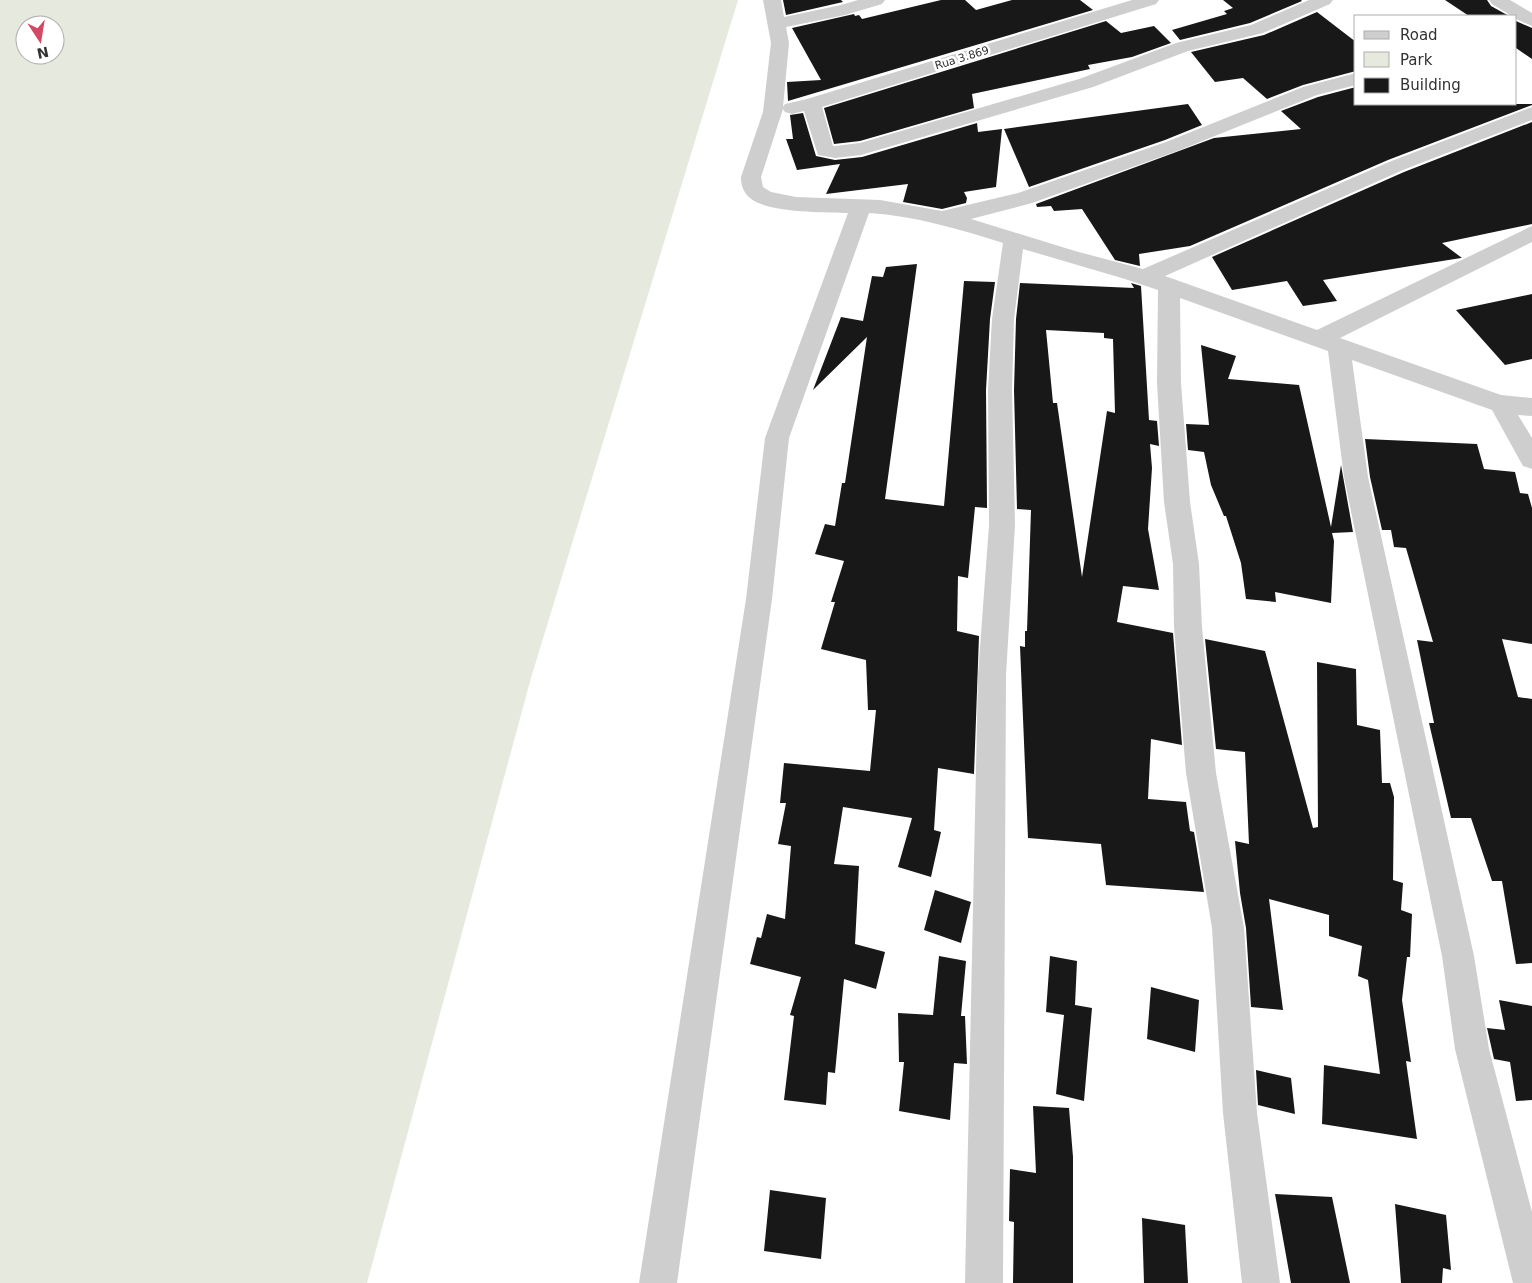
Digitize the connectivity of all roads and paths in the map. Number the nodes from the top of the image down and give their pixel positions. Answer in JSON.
{"nodes":[{"id":1,"x":772,"y":0,"type":"edge"},
{"id":2,"x":876,"y":0,"type":"edge"},
{"id":3,"x":1150,"y":0,"type":"edge"},
{"id":4,"x":1324,"y":0,"type":"edge"},
{"id":5,"x":1498,"y":0,"type":"edge"},
{"id":6,"x":1524,"y":18,"type":"edge"},
{"id":7,"x":776,"y":24,"type":"junction"},
{"id":8,"x":1354,"y":80,"type":"edge"},
{"id":9,"x":811,"y":104,"type":"junction"},
{"id":10,"x":773,"y":112,"type":"junction"},
{"id":11,"x":1532,"y":113,"type":"edge"},
{"id":12,"x":861,"y":206,"type":"junction"},
{"id":13,"x":942,"y":218,"type":"junction"},
{"id":14,"x":1532,"y":233,"type":"edge"},
{"id":15,"x":1014,"y":240,"type":"junction"},
{"id":16,"x":1158,"y":281,"type":"junction"},
{"id":17,"x":1329,"y":343,"type":"junction"},
{"id":18,"x":1500,"y":404,"type":"junction"},
{"id":19,"x":1532,"y":407,"type":"edge"},
{"id":20,"x":1532,"y":459,"type":"edge"},
{"id":21,"x":658,"y":1283,"type":"edge"},
{"id":22,"x":984,"y":1283,"type":"edge"},
{"id":23,"x":1262,"y":1283,"type":"edge"},
{"id":24,"x":1532,"y":1283,"type":"edge"}],
"edges":[{"from":1,"to":7,"type":"street"},
{"from":2,"to":7,"type":"street"},
{"from":3,"to":9,"type":"street","name":"Rua 3.869"},
{"from":4,"to":9,"type":"street"},
{"from":5,"to":6,"type":"street"},
{"from":7,"to":10,"type":"street"},
{"from":8,"to":13,"type":"street"},
{"from":9,"to":10,"type":"street","name":"Rua 3.869"},
{"from":10,"to":12,"type":"street"},
{"from":11,"to":16,"type":"street"},
{"from":12,"to":13,"type":"street"},
{"from":12,"to":21,"type":"street"},
{"from":13,"to":15,"type":"street"},
{"from":14,"to":17,"type":"street"},
{"from":15,"to":16,"type":"street"},
{"from":15,"to":22,"type":"street"},
{"from":16,"to":17,"type":"street"},
{"from":16,"to":23,"type":"street"},
{"from":17,"to":18,"type":"street"},
{"from":17,"to":24,"type":"street"},
{"from":18,"to":19,"type":"street"},
{"from":18,"to":20,"type":"street"}]}
